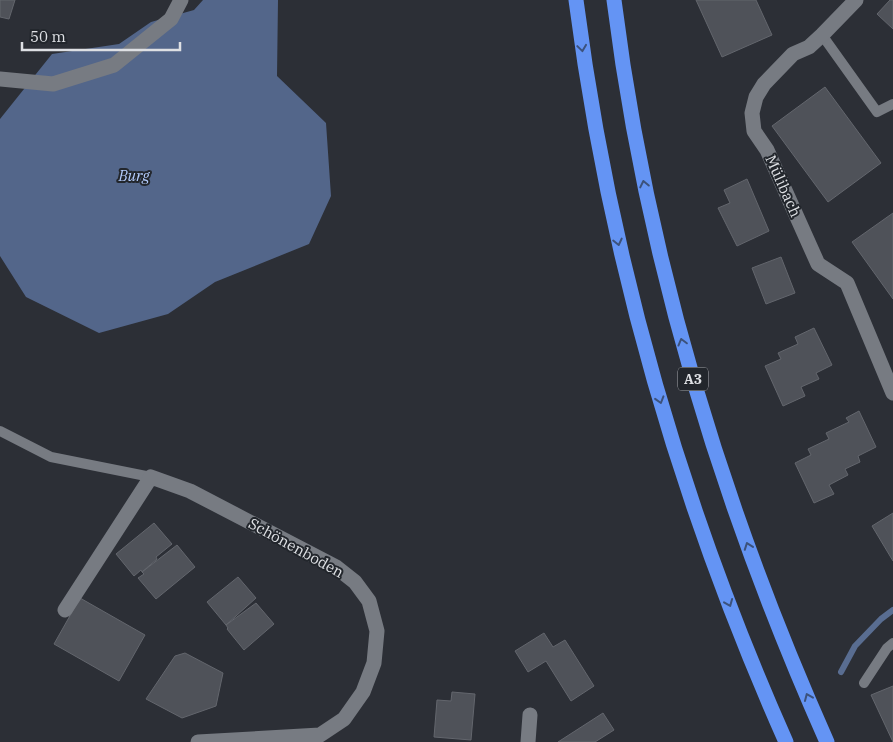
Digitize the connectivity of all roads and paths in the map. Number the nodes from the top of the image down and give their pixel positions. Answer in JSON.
{"nodes":[{"id":1,"x":181,"y":0,"type":"edge"},
{"id":2,"x":576,"y":0,"type":"edge"},
{"id":3,"x":614,"y":0,"type":"edge"},
{"id":4,"x":856,"y":0,"type":"edge"},
{"id":5,"x":822,"y":35,"type":"junction"},
{"id":6,"x":0,"y":80,"type":"edge"},
{"id":7,"x":893,"y":104,"type":"edge"},
{"id":8,"x":893,"y":393,"type":"edge"},
{"id":9,"x":0,"y":431,"type":"edge"},
{"id":10,"x":151,"y":477,"type":"junction"},
{"id":11,"x":65,"y":610,"type":"dead end"},
{"id":12,"x":893,"y":643,"type":"edge"},
{"id":13,"x":864,"y":683,"type":"dead end"},
{"id":14,"x":530,"y":715,"type":"dead end"},
{"id":15,"x":198,"y":742,"type":"edge"},
{"id":16,"x":528,"y":742,"type":"edge"},
{"id":17,"x":786,"y":742,"type":"edge"},
{"id":18,"x":827,"y":742,"type":"edge"}],
"edges":[{"from":1,"to":6,"type":"street"},
{"from":2,"to":17,"type":"highway","number":"A3","one_way":true},
{"from":18,"to":3,"type":"highway","number":"A3","one_way":true},
{"from":4,"to":5,"type":"street","name":"Mülibach"},
{"from":5,"to":7,"type":"lane"},
{"from":5,"to":8,"type":"street","name":"Mülibach"},
{"from":9,"to":10,"type":"lane","name":"Schönenboden"},
{"from":10,"to":11,"type":"street"},
{"from":10,"to":15,"type":"street","name":"Schönenboden"},
{"from":12,"to":13,"type":"lane"},
{"from":14,"to":16,"type":"street"}]}
